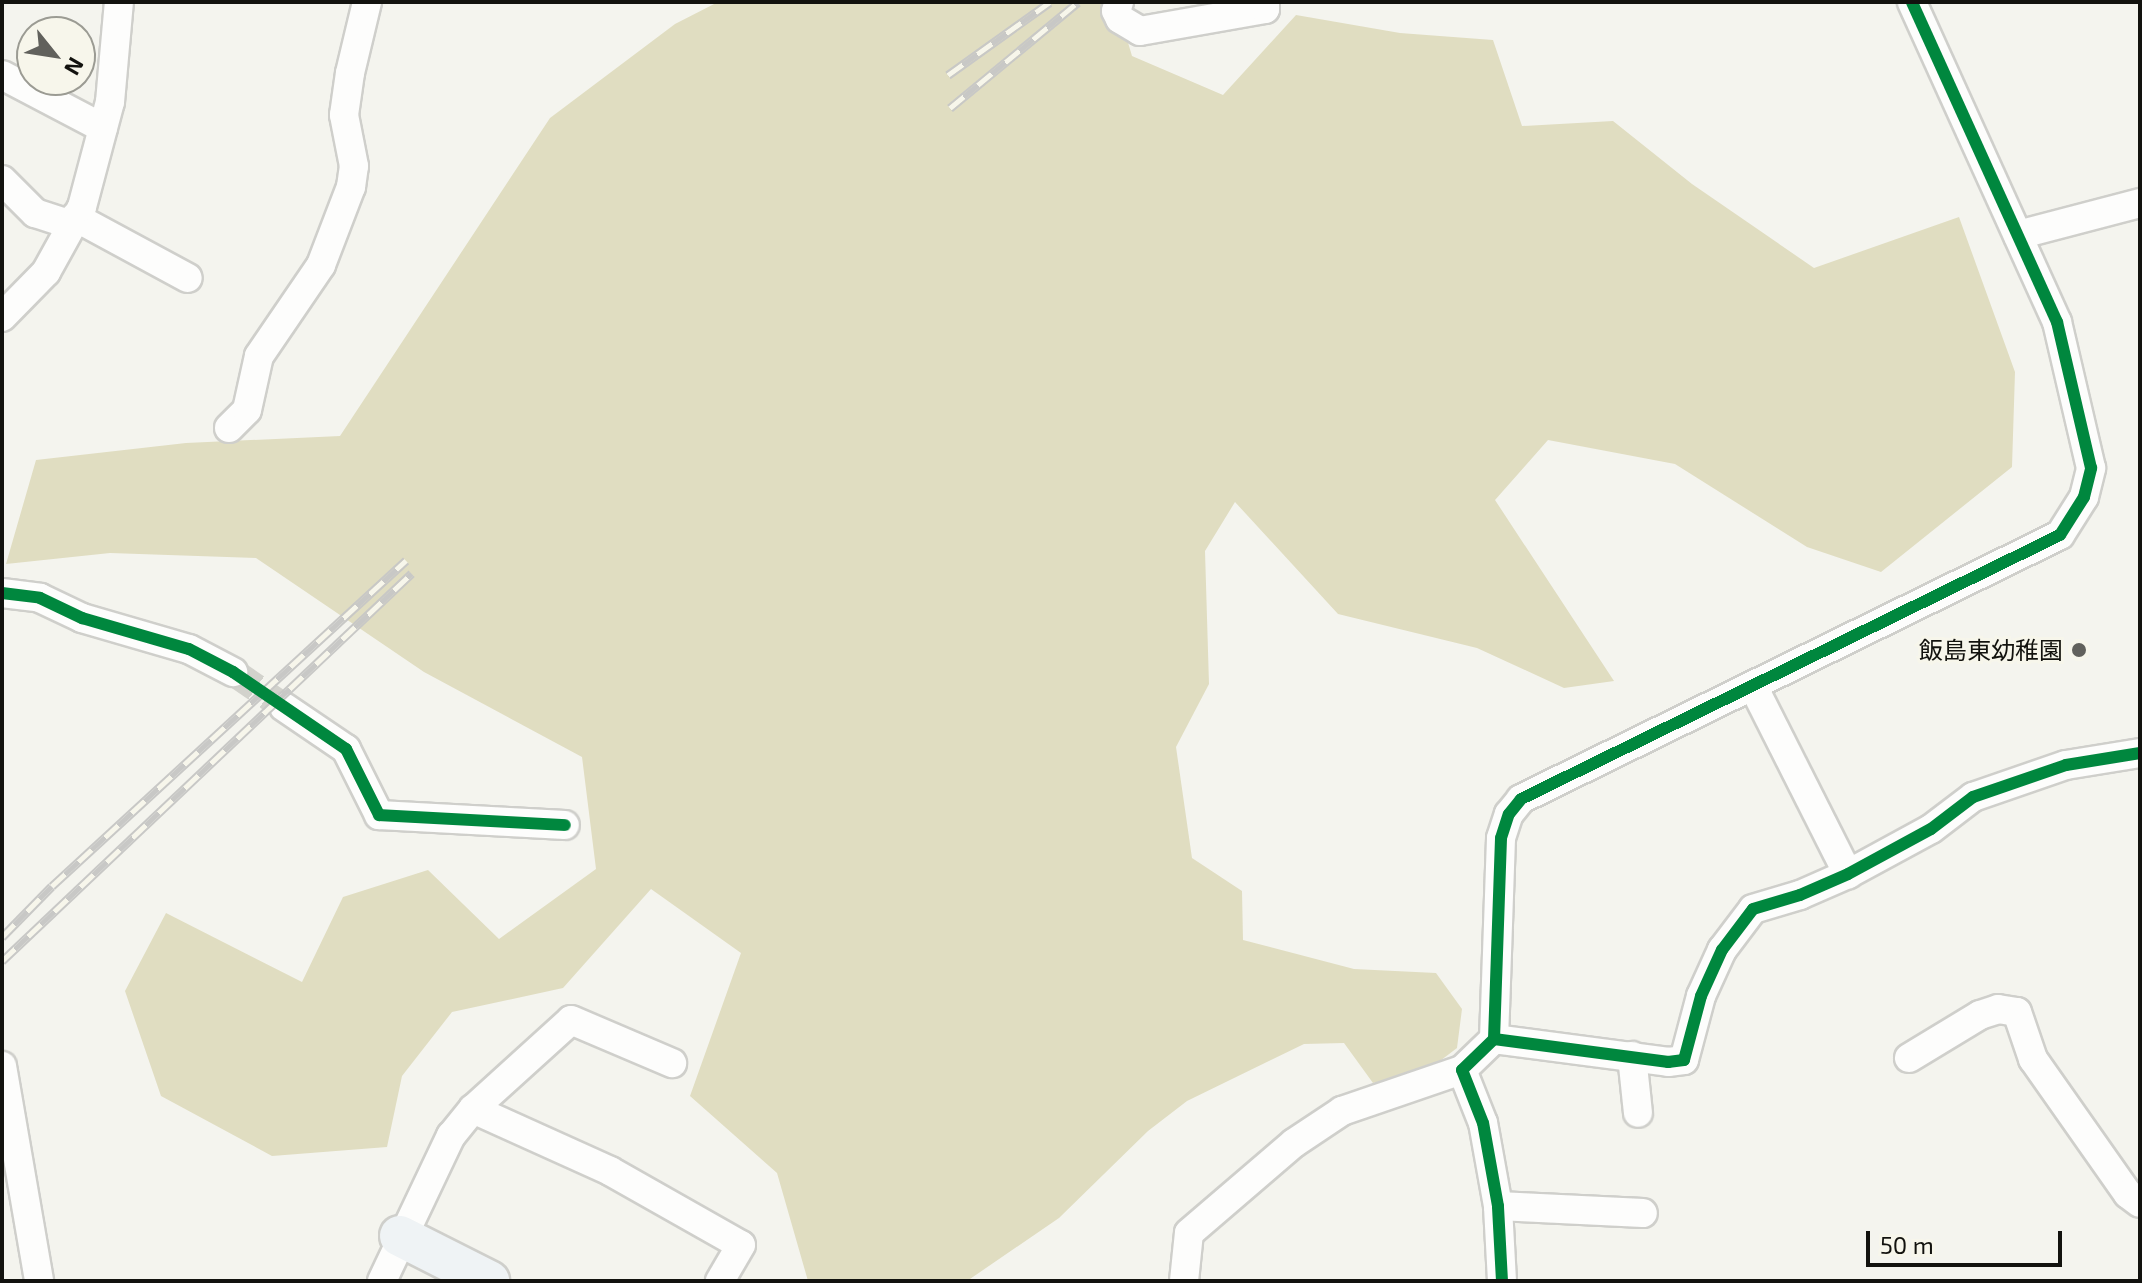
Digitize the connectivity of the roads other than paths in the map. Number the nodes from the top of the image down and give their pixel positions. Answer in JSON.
{"nodes":[{"id":1,"x":119,"y":2,"type":"edge"},
{"id":2,"x":367,"y":2,"type":"edge"},
{"id":3,"x":1119,"y":2,"type":"edge"},
{"id":4,"x":1265,"y":2,"type":"edge"},
{"id":5,"x":1912,"y":2,"type":"edge"},
{"id":6,"x":2,"y":75,"type":"edge"},
{"id":7,"x":103,"y":128,"type":"junction"},
{"id":8,"x":2,"y":180,"type":"edge"},
{"id":9,"x":2140,"y":203,"type":"edge"},
{"id":10,"x":73,"y":221,"type":"junction"},
{"id":11,"x":2018,"y":235,"type":"junction"},
{"id":12,"x":188,"y":278,"type":"dead end"},
{"id":13,"x":2,"y":317,"type":"edge"},
{"id":14,"x":229,"y":428,"type":"dead end"},
{"id":15,"x":2,"y":593,"type":"edge"},
{"id":16,"x":233,"y":672,"type":"tunnel mouth"},
{"id":17,"x":1753,"y":686,"type":"junction"},
{"id":18,"x":284,"y":707,"type":"tunnel mouth"},
{"id":19,"x":2140,"y":753,"type":"edge"},
{"id":20,"x":565,"y":825,"type":"dead end"},
{"id":21,"x":1848,"y":874,"type":"junction"},
{"id":22,"x":1494,"y":1039,"type":"junction"},
{"id":23,"x":1632,"y":1056,"type":"junction"},
{"id":24,"x":1909,"y":1058,"type":"dead end"},
{"id":25,"x":672,"y":1063,"type":"dead end"},
{"id":26,"x":2,"y":1066,"type":"edge"},
{"id":27,"x":1462,"y":1070,"type":"junction"},
{"id":28,"x":473,"y":1109,"type":"junction"},
{"id":29,"x":1638,"y":1113,"type":"dead end"},
{"id":30,"x":2140,"y":1203,"type":"edge"},
{"id":31,"x":1498,"y":1206,"type":"junction"},
{"id":32,"x":1643,"y":1213,"type":"dead end"},
{"id":33,"x":400,"y":1236,"type":"junction"},
{"id":34,"x":39,"y":1281,"type":"edge"},
{"id":35,"x":382,"y":1281,"type":"edge"},
{"id":36,"x":489,"y":1281,"type":"edge"},
{"id":37,"x":720,"y":1281,"type":"edge"},
{"id":38,"x":1184,"y":1281,"type":"edge"},
{"id":39,"x":1502,"y":1281,"type":"edge"}],
"edges":[{"from":1,"to":7,"type":"street"},
{"from":2,"to":14,"type":"street"},
{"from":3,"to":4,"type":"street"},
{"from":5,"to":11,"type":"street"},
{"from":6,"to":7,"type":"street"},
{"from":7,"to":10,"type":"street"},
{"from":8,"to":10,"type":"street"},
{"from":9,"to":11,"type":"street"},
{"from":10,"to":12,"type":"street"},
{"from":10,"to":13,"type":"street"},
{"from":11,"to":17,"type":"street"},
{"from":15,"to":16,"type":"street"},
{"from":17,"to":21,"type":"street"},
{"from":17,"to":22,"type":"street"},
{"from":18,"to":20,"type":"street"},
{"from":19,"to":21,"type":"street"},
{"from":21,"to":23,"type":"street"},
{"from":22,"to":23,"type":"street"},
{"from":22,"to":27,"type":"street"},
{"from":23,"to":29,"type":"street"},
{"from":24,"to":30,"type":"street"},
{"from":25,"to":28,"type":"street"},
{"from":26,"to":34,"type":"street"},
{"from":27,"to":31,"type":"street"},
{"from":27,"to":38,"type":"street"},
{"from":28,"to":33,"type":"street"},
{"from":28,"to":37,"type":"street"},
{"from":31,"to":32,"type":"street"},
{"from":31,"to":39,"type":"street"},
{"from":33,"to":35,"type":"street"},
{"from":33,"to":36,"type":"street"}]}
